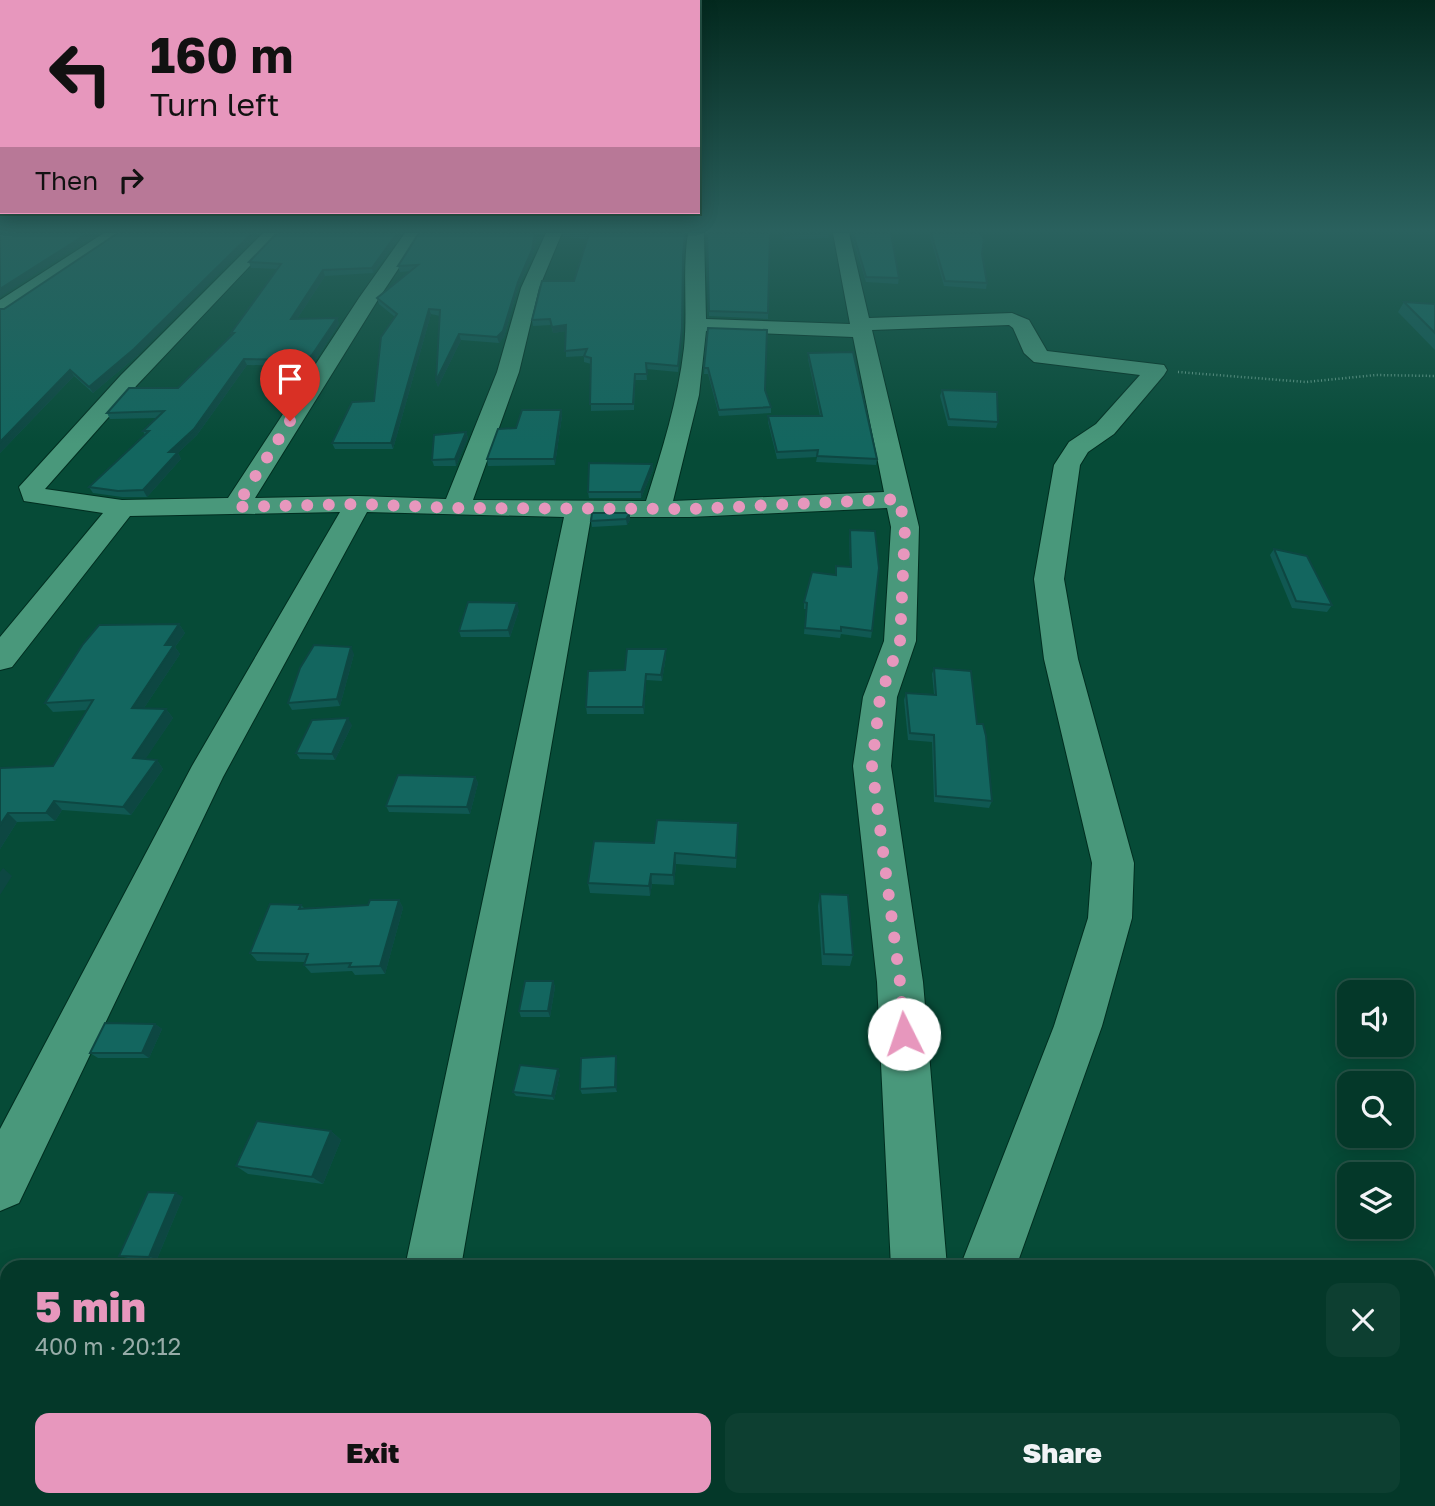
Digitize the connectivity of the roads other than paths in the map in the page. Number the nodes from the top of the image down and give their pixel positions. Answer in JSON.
{"nodes":[{"id":1,"x":204,"y":303,"type":"edge"},
{"id":2,"x":366,"y":303,"type":"edge"},
{"id":3,"x":526,"y":303,"type":"edge"},
{"id":4,"x":695,"y":303,"type":"edge"},
{"id":5,"x":856,"y":303,"type":"edge"},
{"id":6,"x":696,"y":325,"type":"junction"},
{"id":7,"x":861,"y":328,"type":"junction"},
{"id":8,"x":899,"y":499,"type":"junction"},
{"id":9,"x":358,"y":504,"type":"junction"},
{"id":10,"x":236,"y":507,"type":"junction"},
{"id":11,"x":122,"y":508,"type":"junction"},
{"id":12,"x":456,"y":508,"type":"junction"},
{"id":13,"x":657,"y":508,"type":"junction"},
{"id":14,"x":579,"y":509,"type":"junction"},
{"id":15,"x":0,"y":659,"type":"edge"},
{"id":16,"x":0,"y":1184,"type":"edge"},
{"id":17,"x":434,"y":1260,"type":"edge"},
{"id":18,"x":919,"y":1260,"type":"edge"},
{"id":19,"x":991,"y":1260,"type":"edge"}],
"edges":[{"from":1,"to":11,"type":"street"},
{"from":2,"to":10,"type":"street"},
{"from":3,"to":12,"type":"street"},
{"from":4,"to":6,"type":"street"},
{"from":5,"to":7,"type":"street"},
{"from":6,"to":7,"type":"street"},
{"from":6,"to":13,"type":"street"},
{"from":7,"to":8,"type":"street"},
{"from":7,"to":19,"type":"street"},
{"from":8,"to":13,"type":"street"},
{"from":8,"to":18,"type":"street"},
{"from":9,"to":10,"type":"street"},
{"from":9,"to":12,"type":"street"},
{"from":9,"to":16,"type":"street"},
{"from":10,"to":11,"type":"street"},
{"from":11,"to":15,"type":"street"},
{"from":12,"to":14,"type":"street"},
{"from":13,"to":14,"type":"street"},
{"from":14,"to":17,"type":"street"}]}
